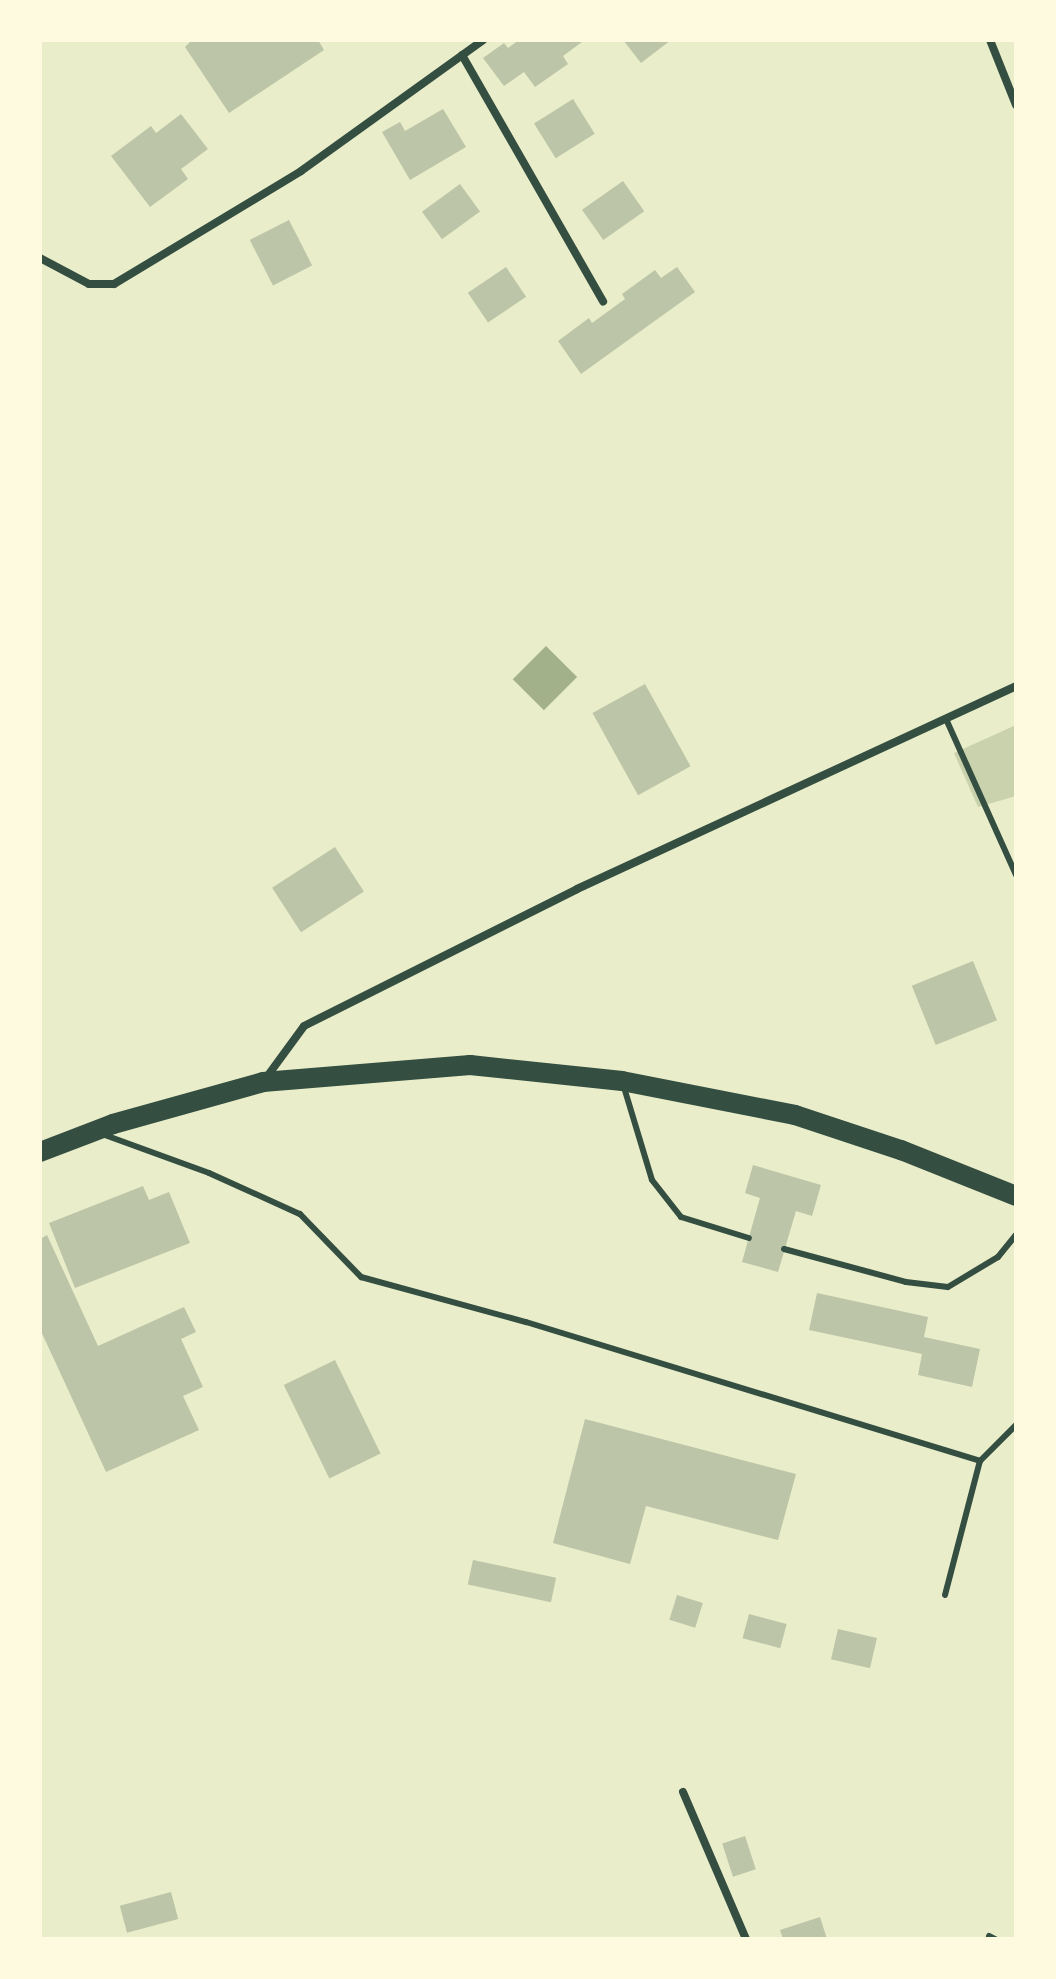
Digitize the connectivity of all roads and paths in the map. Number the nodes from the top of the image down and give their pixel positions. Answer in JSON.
{"nodes":[{"id":1,"x":483,"y":40,"type":"edge"},
{"id":2,"x":990,"y":40,"type":"edge"},
{"id":3,"x":462,"y":55,"type":"junction"},
{"id":4,"x":1016,"y":105,"type":"edge"},
{"id":5,"x":40,"y":258,"type":"edge"},
{"id":6,"x":603,"y":301,"type":"dead end"},
{"id":7,"x":1016,"y":686,"type":"edge"},
{"id":8,"x":946,"y":719,"type":"junction"},
{"id":9,"x":1016,"y":875,"type":"edge"},
{"id":10,"x":622,"y":1081,"type":"junction"},
{"id":11,"x":263,"y":1082,"type":"junction"},
{"id":12,"x":96,"y":1130,"type":"junction"},
{"id":13,"x":40,"y":1152,"type":"edge"},
{"id":14,"x":1016,"y":1196,"type":"edge"},
{"id":15,"x":1016,"y":1235,"type":"edge"},
{"id":16,"x":749,"y":1238,"type":"dead end"},
{"id":17,"x":784,"y":1249,"type":"dead end"},
{"id":18,"x":1016,"y":1425,"type":"edge"},
{"id":19,"x":980,"y":1461,"type":"junction"},
{"id":20,"x":945,"y":1595,"type":"dead end"},
{"id":21,"x":683,"y":1792,"type":"dead end"},
{"id":22,"x":746,"y":1939,"type":"edge"}],
"edges":[{"from":1,"to":3,"type":"street"},
{"from":2,"to":4,"type":"street"},
{"from":3,"to":5,"type":"street"},
{"from":3,"to":6,"type":"street"},
{"from":7,"to":8,"type":"street"},
{"from":8,"to":9,"type":"lane"},
{"from":8,"to":11,"type":"street"},
{"from":10,"to":11,"type":"main road"},
{"from":10,"to":14,"type":"main road"},
{"from":10,"to":16,"type":"lane"},
{"from":11,"to":12,"type":"main road"},
{"from":12,"to":13,"type":"main road"},
{"from":12,"to":19,"type":"lane"},
{"from":15,"to":17,"type":"lane"},
{"from":18,"to":19,"type":"lane"},
{"from":19,"to":20,"type":"lane"},
{"from":21,"to":22,"type":"street"}]}
